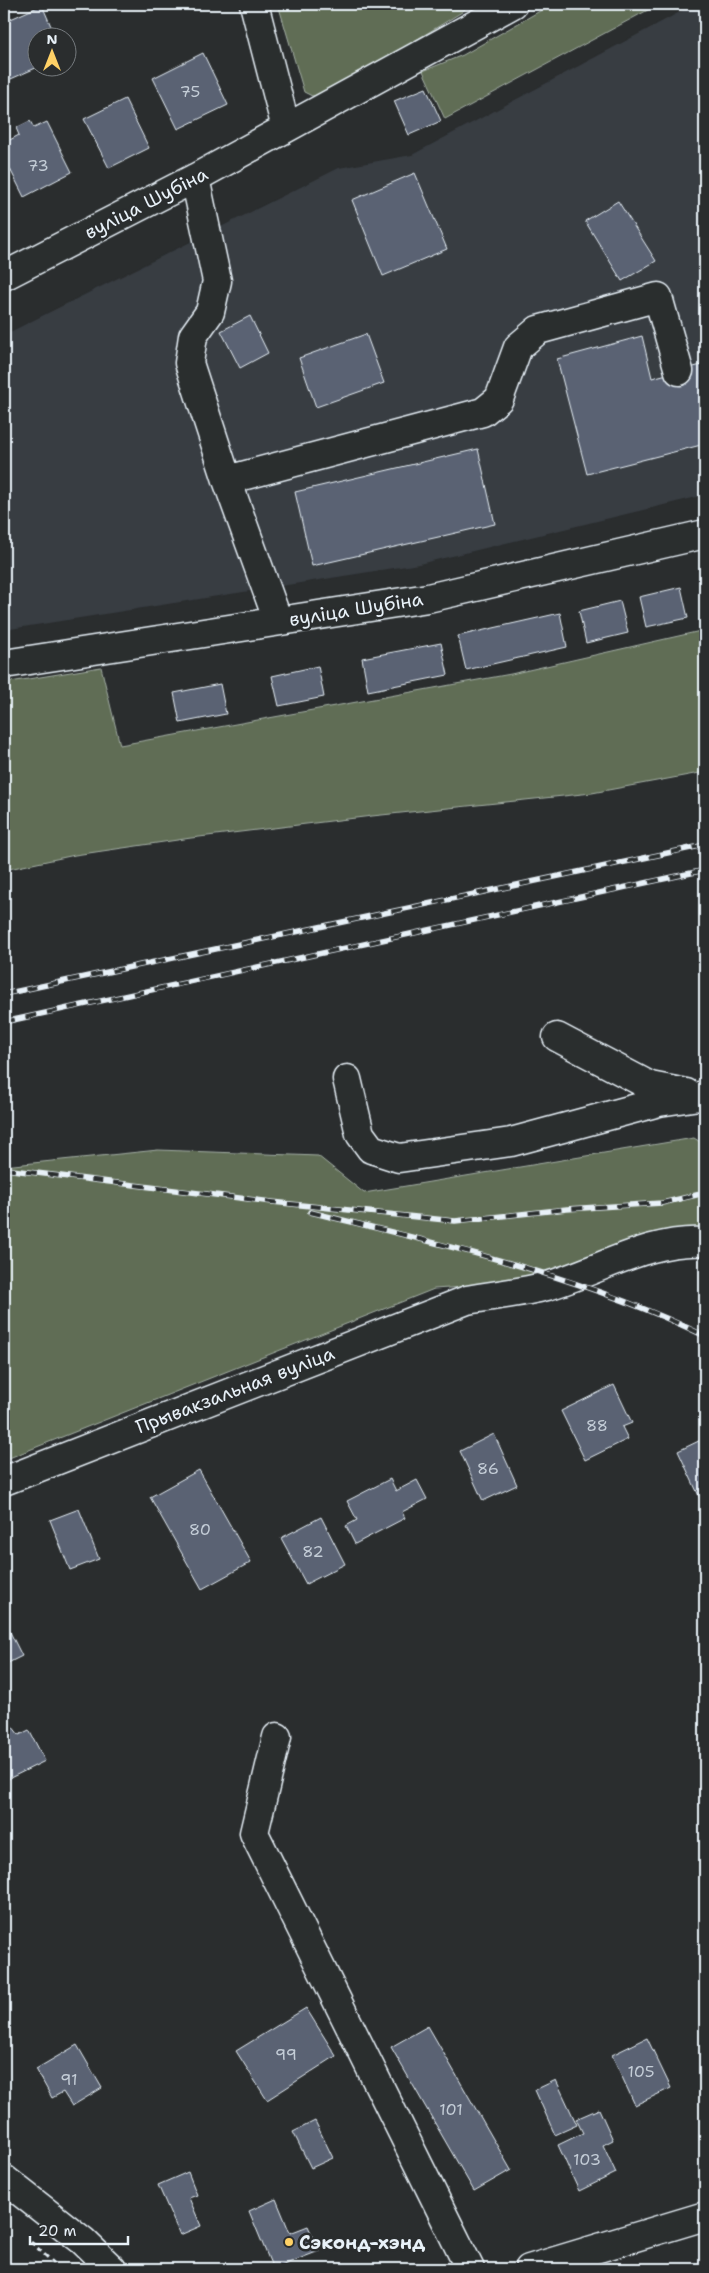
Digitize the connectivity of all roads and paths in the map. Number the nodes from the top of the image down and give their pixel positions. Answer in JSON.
{"nodes":[{"id":1,"x":242,"y":4,"type":"edge"},
{"id":2,"x":254,"y":4,"type":"edge"},
{"id":3,"x":501,"y":7,"type":"edge"},
{"id":4,"x":270,"y":65,"type":"junction"},
{"id":5,"x":286,"y":128,"type":"junction"},
{"id":6,"x":195,"y":178,"type":"junction"},
{"id":7,"x":4,"y":276,"type":"edge"},
{"id":8,"x":679,"y":371,"type":"dead end"},
{"id":9,"x":227,"y":480,"type":"junction"},
{"id":10,"x":705,"y":534,"type":"edge"},
{"id":11,"x":278,"y":621,"type":"junction"},
{"id":12,"x":4,"y":664,"type":"edge"},
{"id":13,"x":557,"y":1037,"type":"dead end"},
{"id":14,"x":346,"y":1079,"type":"dead end"},
{"id":15,"x":702,"y":1097,"type":"edge"},
{"id":16,"x":705,"y":1242,"type":"edge"},
{"id":17,"x":4,"y":1481,"type":"edge"},
{"id":18,"x":277,"y":1737,"type":"dead end"},
{"id":19,"x":4,"y":2179,"type":"edge"},
{"id":20,"x":705,"y":2216,"type":"edge"},
{"id":21,"x":112,"y":2269,"type":"edge"},
{"id":22,"x":470,"y":2269,"type":"edge"},
{"id":23,"x":529,"y":2269,"type":"edge"}],
"edges":[{"from":1,"to":4,"type":"street"},
{"from":2,"to":4,"type":"street"},
{"from":3,"to":5,"type":"street","name":"вуліца Шубіна"},
{"from":4,"to":5,"type":"street"},
{"from":5,"to":6,"type":"street","name":"вуліца Шубіна"},
{"from":6,"to":7,"type":"street","name":"вуліца Шубіна"},
{"from":6,"to":9,"type":"street"},
{"from":8,"to":9,"type":"street"},
{"from":9,"to":11,"type":"street"},
{"from":10,"to":11,"type":"street","name":"вуліца Шубіна"},
{"from":11,"to":12,"type":"street","name":"вуліца Шубіна"},
{"from":13,"to":15,"type":"street"},
{"from":14,"to":15,"type":"street"},
{"from":16,"to":17,"type":"street","name":"Прывакзальная вуліца"},
{"from":18,"to":22,"type":"street"},
{"from":19,"to":21,"type":"street"},
{"from":20,"to":23,"type":"street"}]}
